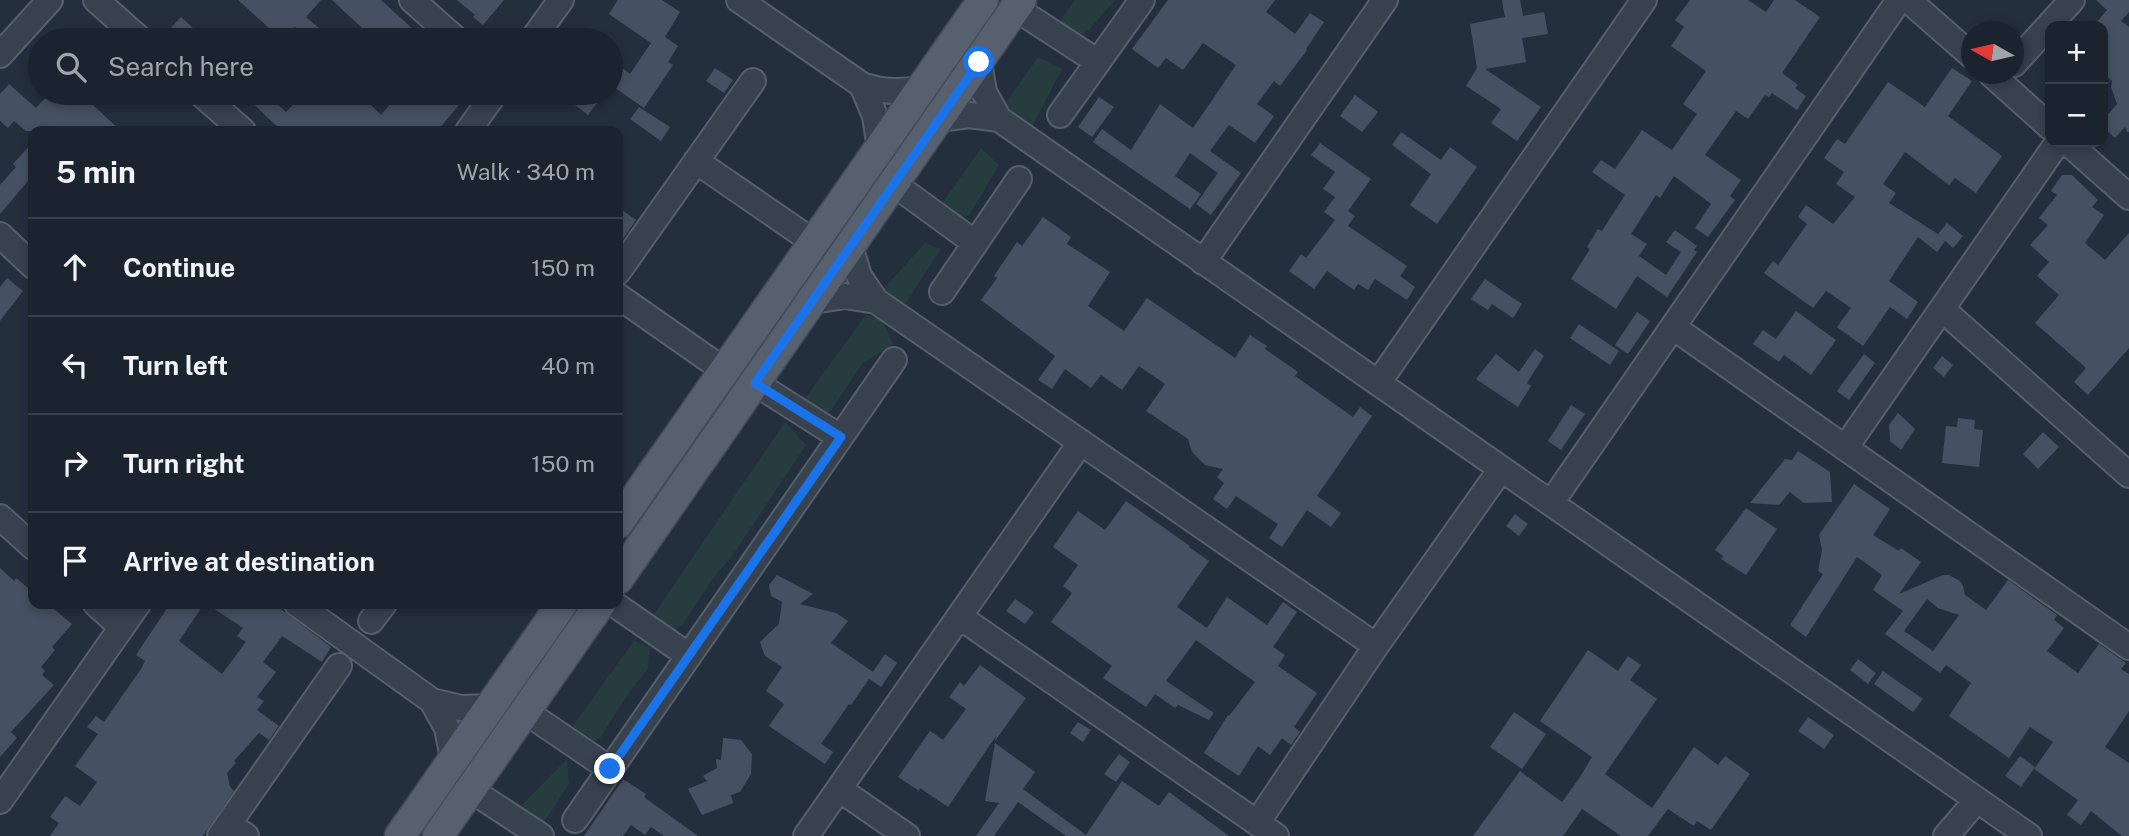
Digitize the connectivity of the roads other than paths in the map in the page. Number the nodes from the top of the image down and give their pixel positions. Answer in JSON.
{"nodes":[{"id":1,"x":50,"y":0,"type":"edge"},
{"id":2,"x":96,"y":0,"type":"edge"},
{"id":3,"x":412,"y":0,"type":"edge"},
{"id":4,"x":561,"y":0,"type":"edge"},
{"id":5,"x":739,"y":0,"type":"edge"},
{"id":6,"x":983,"y":0,"type":"edge"},
{"id":7,"x":1142,"y":0,"type":"edge"},
{"id":8,"x":1385,"y":0,"type":"edge"},
{"id":9,"x":1644,"y":0,"type":"edge"},
{"id":10,"x":1899,"y":0,"type":"edge"},
{"id":11,"x":1908,"y":0,"type":"edge"},
{"id":12,"x":2072,"y":0,"type":"edge"},
{"id":13,"x":1018,"y":4,"type":"edge"},
{"id":14,"x":128,"y":28,"type":"edge"},
{"id":15,"x":444,"y":28,"type":"edge"},
{"id":16,"x":541,"y":28,"type":"edge"},
{"id":17,"x":1961,"y":46,"type":"edge"},
{"id":18,"x":2024,"y":50,"type":"edge"},
{"id":19,"x":0,"y":55,"type":"edge"},
{"id":20,"x":979,"y":62,"type":"junction"},
{"id":21,"x":1098,"y":62,"type":"junction"},
{"id":22,"x":753,"y":81,"type":"dead end"},
{"id":23,"x":2012,"y":84,"type":"edge"},
{"id":24,"x":862,"y":85,"type":"junction"},
{"id":25,"x":922,"y":88,"type":"junction"},
{"id":26,"x":214,"y":105,"type":"edge"},
{"id":27,"x":486,"y":105,"type":"edge"},
{"id":28,"x":1060,"y":115,"type":"dead end"},
{"id":29,"x":939,"y":119,"type":"junction"},
{"id":30,"x":999,"y":120,"type":"junction"},
{"id":31,"x":2045,"y":121,"type":"edge"},
{"id":32,"x":237,"y":126,"type":"edge"},
{"id":33,"x":472,"y":126,"type":"edge"},
{"id":34,"x":2055,"y":147,"type":"edge"},
{"id":35,"x":2073,"y":147,"type":"edge"},
{"id":36,"x":880,"y":149,"type":"junction"},
{"id":37,"x":696,"y":161,"type":"junction"},
{"id":38,"x":1019,"y":179,"type":"dead end"},
{"id":39,"x":894,"y":184,"type":"junction"},
{"id":40,"x":2129,"y":197,"type":"edge"},
{"id":41,"x":2,"y":240,"type":"edge"},
{"id":42,"x":815,"y":243,"type":"junction"},
{"id":43,"x":975,"y":243,"type":"junction"},
{"id":44,"x":850,"y":246,"type":"junction"},
{"id":45,"x":28,"y":261,"type":"edge"},
{"id":46,"x":1203,"y":262,"type":"junction"},
{"id":47,"x":623,"y":265,"type":"edge"},
{"id":48,"x":942,"y":292,"type":"dead end"},
{"id":49,"x":623,"y":300,"type":"edge"},
{"id":50,"x":876,"y":300,"type":"junction"},
{"id":51,"x":813,"y":301,"type":"junction"},
{"id":52,"x":1942,"y":309,"type":"junction"},
{"id":53,"x":1673,"y":327,"type":"junction"},
{"id":54,"x":894,"y":360,"type":"dead end"},
{"id":55,"x":725,"y":371,"type":"junction"},
{"id":56,"x":755,"y":383,"type":"junction"},
{"id":57,"x":1378,"y":383,"type":"junction"},
{"id":58,"x":841,"y":437,"type":"junction"},
{"id":59,"x":1081,"y":442,"type":"junction"},
{"id":60,"x":1845,"y":447,"type":"junction"},
{"id":61,"x":660,"y":463,"type":"junction"},
{"id":62,"x":1501,"y":469,"type":"junction"},
{"id":63,"x":2129,"y":475,"type":"edge"},
{"id":64,"x":1551,"y":503,"type":"junction"},
{"id":65,"x":623,"y":516,"type":"edge"},
{"id":66,"x":0,"y":517,"type":"edge"},
{"id":67,"x":28,"y":542,"type":"edge"},
{"id":68,"x":625,"y":568,"type":"edge"},
{"id":69,"x":101,"y":609,"type":"edge"},
{"id":70,"x":134,"y":609,"type":"edge"},
{"id":71,"x":304,"y":609,"type":"edge"},
{"id":72,"x":559,"y":609,"type":"edge"},
{"id":73,"x":597,"y":609,"type":"edge"},
{"id":74,"x":621,"y":609,"type":"edge"},
{"id":75,"x":960,"y":617,"type":"junction"},
{"id":76,"x":121,"y":627,"type":"junction"},
{"id":77,"x":1376,"y":646,"type":"junction"},
{"id":78,"x":2129,"y":647,"type":"edge"},
{"id":79,"x":689,"y":656,"type":"junction"},
{"id":80,"x":339,"y":666,"type":"dead end"},
{"id":81,"x":432,"y":701,"type":"junction"},
{"id":82,"x":490,"y":707,"type":"junction"},
{"id":83,"x":526,"y":712,"type":"junction"},
{"id":84,"x":453,"y":758,"type":"junction"},
{"id":85,"x":610,"y":769,"type":"junction"},
{"id":86,"x":839,"y":789,"type":"junction"},
{"id":87,"x":471,"y":790,"type":"junction"},
{"id":88,"x":1977,"y":800,"type":"junction"},
{"id":89,"x":0,"y":801,"type":"edge"},
{"id":90,"x":575,"y":820,"type":"dead end"},
{"id":91,"x":1266,"y":829,"type":"edge"},
{"id":92,"x":231,"y":832,"type":"edge"},
{"id":93,"x":439,"y":835,"type":"edge"},
{"id":94,"x":400,"y":836,"type":"edge"},
{"id":95,"x":541,"y":836,"type":"edge"},
{"id":96,"x":806,"y":836,"type":"edge"},
{"id":97,"x":907,"y":836,"type":"edge"},
{"id":98,"x":1946,"y":836,"type":"edge"},
{"id":99,"x":2029,"y":836,"type":"edge"}],
"edges":[{"from":1,"to":19,"type":"street"},
{"from":2,"to":14,"type":"street"},
{"from":3,"to":15,"type":"street"},
{"from":4,"to":16,"type":"street"},
{"from":5,"to":24,"type":"street"},
{"from":6,"to":25,"type":"main road"},
{"from":7,"to":21,"type":"street"},
{"from":8,"to":46,"type":"street"},
{"from":9,"to":57,"type":"street"},
{"from":10,"to":53,"type":"street"},
{"from":11,"to":17,"type":"street"},
{"from":12,"to":18,"type":"street"},
{"from":13,"to":20,"type":"main road"},
{"from":13,"to":21,"type":"street"},
{"from":20,"to":29,"type":"main road"},
{"from":20,"to":30,"type":"street"},
{"from":21,"to":28,"type":"street"},
{"from":22,"to":37,"type":"street"},
{"from":23,"to":31,"type":"street"},
{"from":24,"to":25,"type":"street"},
{"from":24,"to":36,"type":"street"},
{"from":25,"to":36,"type":"main road"},
{"from":26,"to":32,"type":"street"},
{"from":27,"to":33,"type":"street"},
{"from":29,"to":30,"type":"street"},
{"from":29,"to":39,"type":"main road"},
{"from":30,"to":46,"type":"street"},
{"from":34,"to":52,"type":"street"},
{"from":35,"to":40,"type":"street"},
{"from":36,"to":42,"type":"main road"},
{"from":37,"to":42,"type":"street"},
{"from":37,"to":47,"type":"street"},
{"from":38,"to":43,"type":"street"},
{"from":39,"to":43,"type":"street"},
{"from":39,"to":44,"type":"main road"},
{"from":41,"to":45,"type":"street"},
{"from":42,"to":55,"type":"main road"},
{"from":43,"to":48,"type":"street"},
{"from":44,"to":50,"type":"street"},
{"from":44,"to":51,"type":"main road"},
{"from":46,"to":57,"type":"street"},
{"from":49,"to":55,"type":"street"},
{"from":50,"to":51,"type":"street"},
{"from":50,"to":59,"type":"street"},
{"from":51,"to":56,"type":"main road"},
{"from":52,"to":60,"type":"street"},
{"from":52,"to":63,"type":"street"},
{"from":53,"to":60,"type":"street"},
{"from":53,"to":64,"type":"street"},
{"from":54,"to":58,"type":"street"},
{"from":55,"to":61,"type":"main road"},
{"from":56,"to":58,"type":"street"},
{"from":56,"to":68,"type":"main road"},
{"from":57,"to":62,"type":"street"},
{"from":58,"to":79,"type":"street"},
{"from":59,"to":75,"type":"street"},
{"from":59,"to":77,"type":"street"},
{"from":60,"to":78,"type":"street"},
{"from":61,"to":65,"type":"main road"},
{"from":61,"to":68,"type":"main road"},
{"from":62,"to":64,"type":"street"},
{"from":62,"to":77,"type":"street"},
{"from":64,"to":88,"type":"street"},
{"from":66,"to":67,"type":"street"},
{"from":69,"to":76,"type":"street"},
{"from":70,"to":76,"type":"street"},
{"from":71,"to":81,"type":"street"},
{"from":72,"to":82,"type":"main road"},
{"from":73,"to":83,"type":"main road"},
{"from":74,"to":79,"type":"street"},
{"from":75,"to":86,"type":"street"},
{"from":75,"to":91,"type":"street"},
{"from":76,"to":89,"type":"street"},
{"from":77,"to":91,"type":"street"},
{"from":79,"to":85,"type":"street"},
{"from":80,"to":92,"type":"street"},
{"from":81,"to":82,"type":"street"},
{"from":81,"to":84,"type":"street"},
{"from":82,"to":84,"type":"main road"},
{"from":83,"to":85,"type":"street"},
{"from":83,"to":87,"type":"main road"},
{"from":84,"to":93,"type":"main road"},
{"from":84,"to":94,"type":"main road"},
{"from":85,"to":90,"type":"street"},
{"from":86,"to":96,"type":"street"},
{"from":86,"to":97,"type":"street"},
{"from":87,"to":93,"type":"main road"},
{"from":87,"to":95,"type":"street"},
{"from":88,"to":98,"type":"street"},
{"from":88,"to":99,"type":"street"}]}
